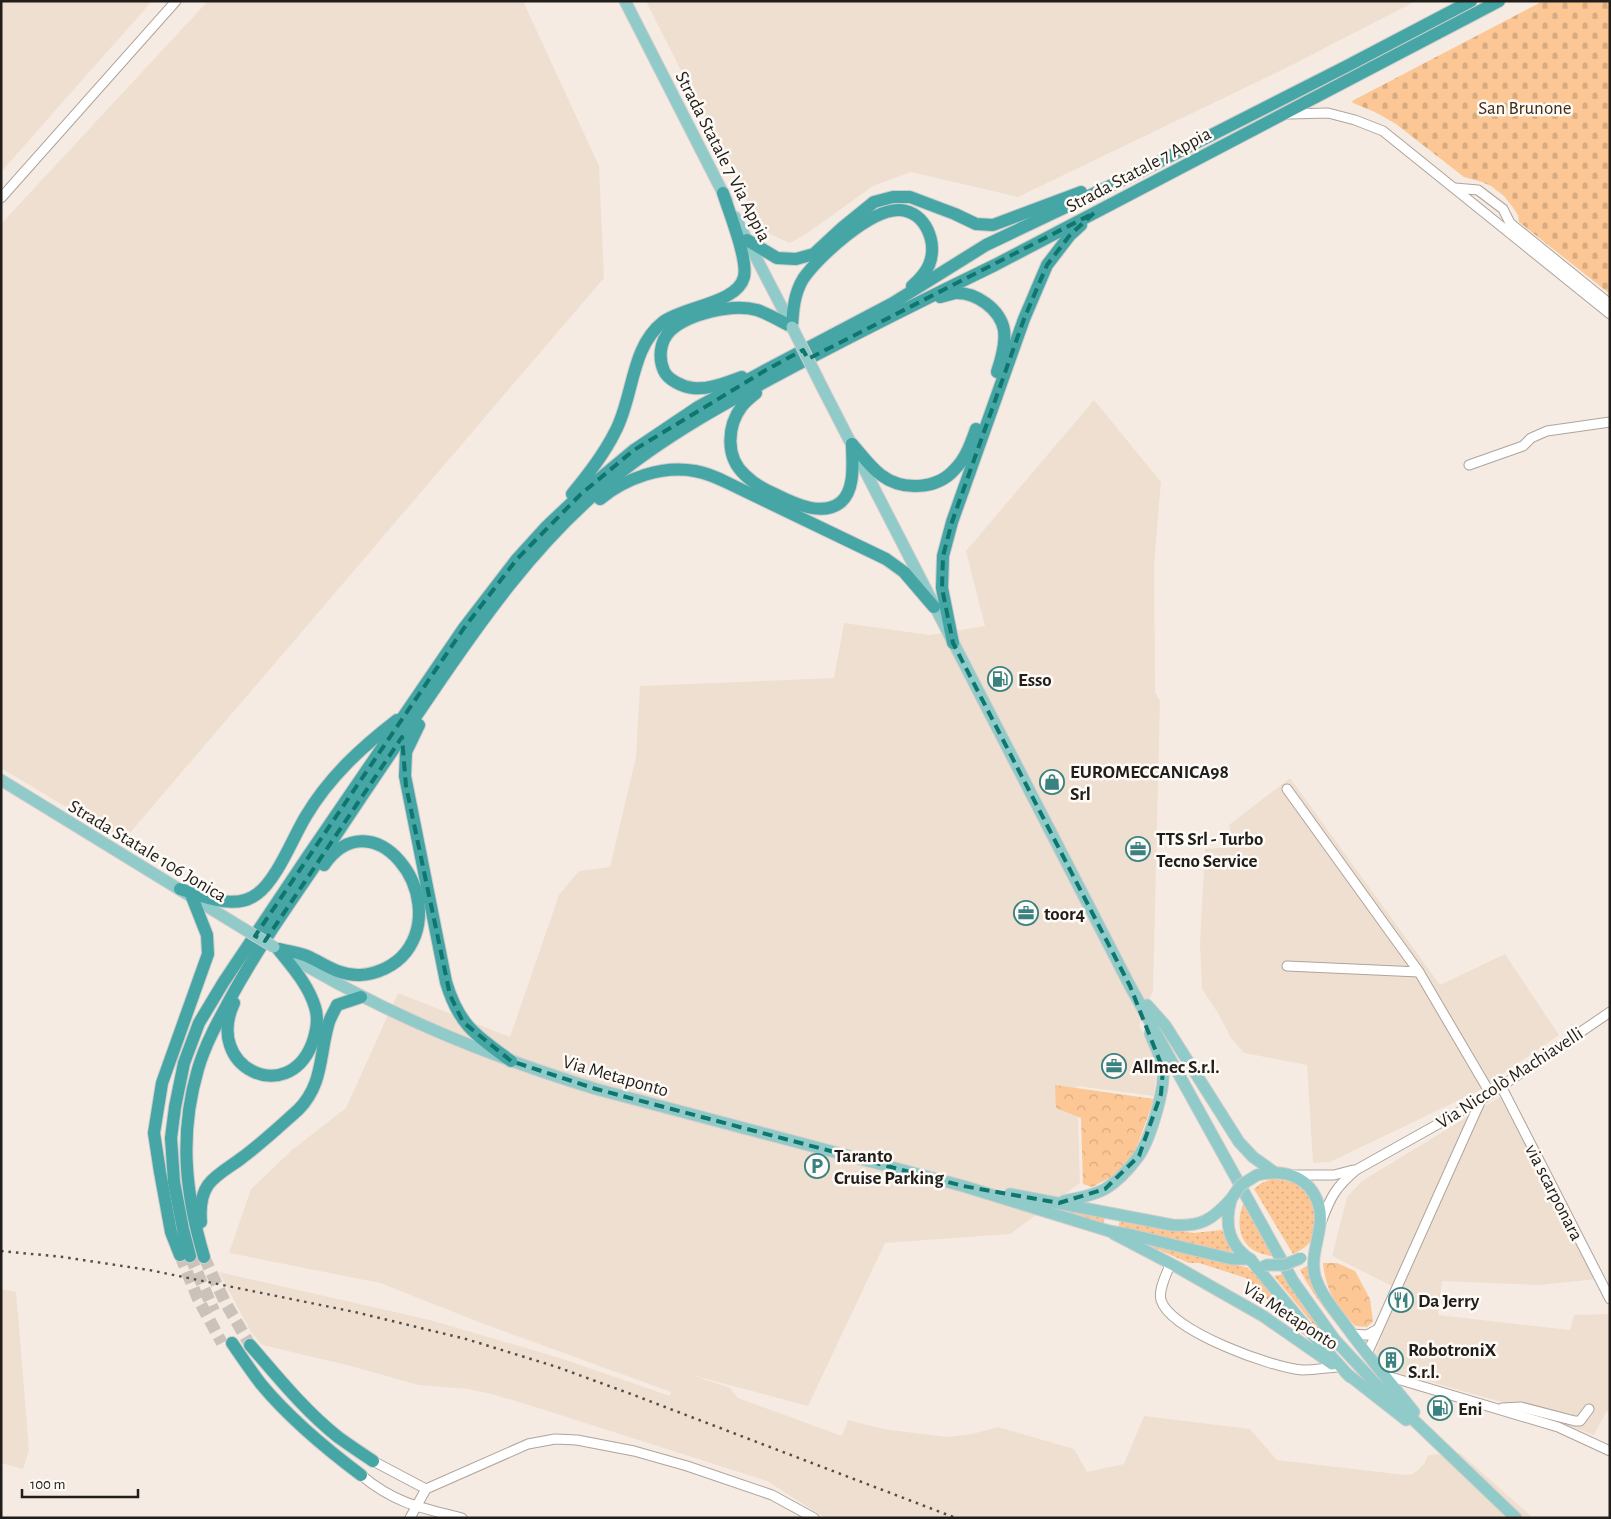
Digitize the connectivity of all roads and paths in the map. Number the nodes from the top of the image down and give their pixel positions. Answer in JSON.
{"nodes":[{"id":1,"x":176,"y":1,"type":"edge"},
{"id":2,"x":625,"y":1,"type":"edge"},
{"id":3,"x":1471,"y":1,"type":"edge"},
{"id":4,"x":1499,"y":1,"type":"edge"},
{"id":5,"x":1283,"y":114,"type":"junction"},
{"id":6,"x":1130,"y":176,"type":"junction"},
{"id":7,"x":1455,"y":188,"type":"junction"},
{"id":8,"x":723,"y":193,"type":"junction"},
{"id":9,"x":1,"y":198,"type":"edge"},
{"id":10,"x":1094,"y":213,"type":"junction"},
{"id":11,"x":747,"y":240,"type":"junction"},
{"id":12,"x":893,"y":303,"type":"junction"},
{"id":13,"x":914,"y":304,"type":"junction"},
{"id":14,"x":1610,"y":304,"type":"edge"},
{"id":15,"x":1610,"y":314,"type":"edge"},
{"id":16,"x":792,"y":327,"type":"junction"},
{"id":17,"x":791,"y":362,"type":"junction"},
{"id":18,"x":768,"y":374,"type":"junction"},
{"id":19,"x":1610,"y":422,"type":"edge"},
{"id":20,"x":852,"y":444,"type":"junction"},
{"id":21,"x":1469,"y":465,"type":"dead end"},
{"id":22,"x":550,"y":530,"type":"junction"},
{"id":23,"x":934,"y":606,"type":"junction"},
{"id":24,"x":953,"y":643,"type":"junction"},
{"id":25,"x":429,"y":698,"type":"junction"},
{"id":26,"x":407,"y":712,"type":"junction"},
{"id":27,"x":1,"y":780,"type":"edge"},
{"id":28,"x":1287,"y":789,"type":"dead end"},
{"id":29,"x":180,"y":889,"type":"junction"},
{"id":30,"x":192,"y":896,"type":"junction"},
{"id":31,"x":291,"y":902,"type":"junction"},
{"id":32,"x":276,"y":948,"type":"junction"},
{"id":33,"x":1287,"y":966,"type":"dead end"},
{"id":34,"x":1418,"y":972,"type":"junction"},
{"id":35,"x":243,"y":974,"type":"junction"},
{"id":36,"x":1130,"y":986,"type":"junction"},
{"id":37,"x":361,"y":997,"type":"junction"},
{"id":38,"x":1610,"y":1012,"type":"edge"},
{"id":39,"x":511,"y":1062,"type":"junction"},
{"id":40,"x":1500,"y":1086,"type":"junction"},
{"id":41,"x":1490,"y":1093,"type":"junction"},
{"id":42,"x":1481,"y":1100,"type":"junction"},
{"id":43,"x":1356,"y":1170,"type":"junction"},
{"id":44,"x":1274,"y":1172,"type":"junction"},
{"id":45,"x":1291,"y":1175,"type":"junction"},
{"id":46,"x":963,"y":1186,"type":"junction"},
{"id":47,"x":1231,"y":1198,"type":"junction"},
{"id":48,"x":1059,"y":1202,"type":"junction"},
{"id":49,"x":1322,"y":1220,"type":"junction"},
{"id":50,"x":1109,"y":1231,"type":"junction"},
{"id":51,"x":1318,"y":1236,"type":"junction"},
{"id":52,"x":1250,"y":1259,"type":"junction"},
{"id":53,"x":1170,"y":1264,"type":"junction"},
{"id":54,"x":1610,"y":1299,"type":"edge"},
{"id":55,"x":1378,"y":1329,"type":"junction"},
{"id":56,"x":1352,"y":1334,"type":"junction"},
{"id":57,"x":227,"y":1343,"type":"tunnel mouth"},
{"id":58,"x":250,"y":1345,"type":"tunnel mouth"},
{"id":59,"x":1366,"y":1354,"type":"junction"},
{"id":60,"x":1337,"y":1367,"type":"junction"},
{"id":61,"x":1384,"y":1375,"type":"junction"},
{"id":62,"x":1350,"y":1376,"type":"junction"},
{"id":63,"x":1497,"y":1409,"type":"junction"},
{"id":64,"x":1589,"y":1409,"type":"dead end"},
{"id":65,"x":1442,"y":1447,"type":"junction"},
{"id":66,"x":1610,"y":1451,"type":"edge"},
{"id":67,"x":372,"y":1461,"type":"joint"},
{"id":68,"x":361,"y":1475,"type":"joint"},
{"id":69,"x":426,"y":1489,"type":"junction"},
{"id":70,"x":416,"y":1507,"type":"junction"},
{"id":71,"x":410,"y":1518,"type":"edge"},
{"id":72,"x":462,"y":1518,"type":"edge"},
{"id":73,"x":814,"y":1518,"type":"edge"},
{"id":74,"x":1516,"y":1518,"type":"edge"}],
"edges":[{"from":1,"to":9,"type":"street"},
{"from":2,"to":8,"type":"main road","name":"Strada Statale 7 Via Appia"},
{"from":3,"to":6,"type":"highway","name":"Strada Statale 7 Appia"},
{"from":4,"to":5,"type":"highway","name":"Strada Statale 7 Appia"},
{"from":5,"to":7,"type":"street"},
{"from":5,"to":10,"type":"highway","name":"Strada Statale 7 Appia"},
{"from":6,"to":11,"type":"highway"},
{"from":6,"to":12,"type":"highway","name":"Strada Statale 7 Appia"},
{"from":7,"to":14,"type":"street"},
{"from":7,"to":15,"type":"street"},
{"from":8,"to":11,"type":"main road","name":"Strada Statale 7 Via Appia"},
{"from":8,"to":22,"type":"highway"},
{"from":10,"to":13,"type":"highway","name":"Strada Statale 7 Appia"},
{"from":10,"to":24,"type":"highway"},
{"from":11,"to":16,"type":"main road","name":"Strada Statale 7 Via Appia"},
{"from":12,"to":16,"type":"highway"},
{"from":12,"to":17,"type":"highway","name":"Strada Statale 7 Appia"},
{"from":13,"to":17,"type":"highway","name":"Strada Statale 7 Appia"},
{"from":13,"to":20,"type":"highway"},
{"from":16,"to":18,"type":"highway"},
{"from":16,"to":20,"type":"main road","name":"Strada Statale 7 Via Appia","bridge":true},
{"from":17,"to":18,"type":"highway"},
{"from":18,"to":20,"type":"highway"},
{"from":18,"to":22,"type":"highway"},
{"from":19,"to":21,"type":"street"},
{"from":20,"to":23,"type":"main road","name":"Strada Statale 7 Via Appia"},
{"from":22,"to":23,"type":"highway"},
{"from":22,"to":25,"type":"highway"},
{"from":22,"to":26,"type":"highway"},
{"from":23,"to":24,"type":"main road","name":"Strada Statale 7 Via Appia"},
{"from":24,"to":36,"type":"main road","name":"Strada Statale 7 Via Appia"},
{"from":25,"to":31,"type":"highway"},
{"from":25,"to":39,"type":"highway"},
{"from":26,"to":29,"type":"highway"},
{"from":26,"to":30,"type":"highway"},
{"from":27,"to":29,"type":"main road","name":"Strada Statale 106 Jonica"},
{"from":28,"to":34,"type":"street"},
{"from":29,"to":30,"type":"main road","name":"Strada Statale 106 Jonica"},
{"from":30,"to":32,"type":"main road","name":"Strada Statale 106 Jonica","bridge":true},
{"from":31,"to":32,"type":"highway"},
{"from":31,"to":35,"type":"highway"},
{"from":32,"to":35,"type":"highway"},
{"from":32,"to":37,"type":"main road","name":"Via Metaponto"},
{"from":33,"to":34,"type":"street"},
{"from":34,"to":41,"type":"street"},
{"from":35,"to":37,"type":"highway"},
{"from":36,"to":44,"type":"main road"},
{"from":36,"to":48,"type":"main road"},
{"from":36,"to":65,"type":"main road"},
{"from":37,"to":39,"type":"main road","name":"Via Metaponto"},
{"from":38,"to":40,"type":"street","name":"Via Niccolò Machiavelli"},
{"from":39,"to":46,"type":"main road","name":"Via Metaponto"},
{"from":40,"to":41,"type":"street","name":"Via Niccolò Machiavelli"},
{"from":40,"to":54,"type":"street","name":"via scarponara"},
{"from":41,"to":42,"type":"street","name":"Via Niccolò Machiavelli"},
{"from":42,"to":43,"type":"street","name":"Via Niccolò Machiavelli"},
{"from":42,"to":55,"type":"street"},
{"from":43,"to":45,"type":"street"},
{"from":43,"to":49,"type":"street"},
{"from":44,"to":45,"type":"main road"},
{"from":44,"to":47,"type":"main road","bridge":true},
{"from":45,"to":49,"type":"main road"},
{"from":46,"to":48,"type":"main road"},
{"from":46,"to":50,"type":"main road"},
{"from":47,"to":48,"type":"main road"},
{"from":47,"to":52,"type":"main road"},
{"from":49,"to":51,"type":"main road"},
{"from":50,"to":52,"type":"main road"},
{"from":50,"to":53,"type":"main road","name":"Via Metaponto"},
{"from":51,"to":52,"type":"main road","bridge":true},
{"from":51,"to":56,"type":"main road"},
{"from":52,"to":62,"type":"main road"},
{"from":53,"to":60,"type":"main road","name":"Via Metaponto"},
{"from":53,"to":60,"type":"street"},
{"from":55,"to":56,"type":"street"},
{"from":55,"to":59,"type":"street"},
{"from":56,"to":59,"type":"main road"},
{"from":57,"to":68,"type":"highway"},
{"from":58,"to":67,"type":"highway"},
{"from":59,"to":61,"type":"main road"},
{"from":60,"to":62,"type":"main road","name":"Via Metaponto"},
{"from":61,"to":63,"type":"street"},
{"from":61,"to":65,"type":"main road"},
{"from":62,"to":65,"type":"main road","name":"Via Metaponto"},
{"from":63,"to":64,"type":"street"},
{"from":63,"to":66,"type":"street"},
{"from":65,"to":74,"type":"main road"},
{"from":67,"to":69,"type":"street"},
{"from":68,"to":70,"type":"street"},
{"from":69,"to":70,"type":"street"},
{"from":69,"to":73,"type":"street"},
{"from":70,"to":71,"type":"street"},
{"from":70,"to":72,"type":"street"}]}
